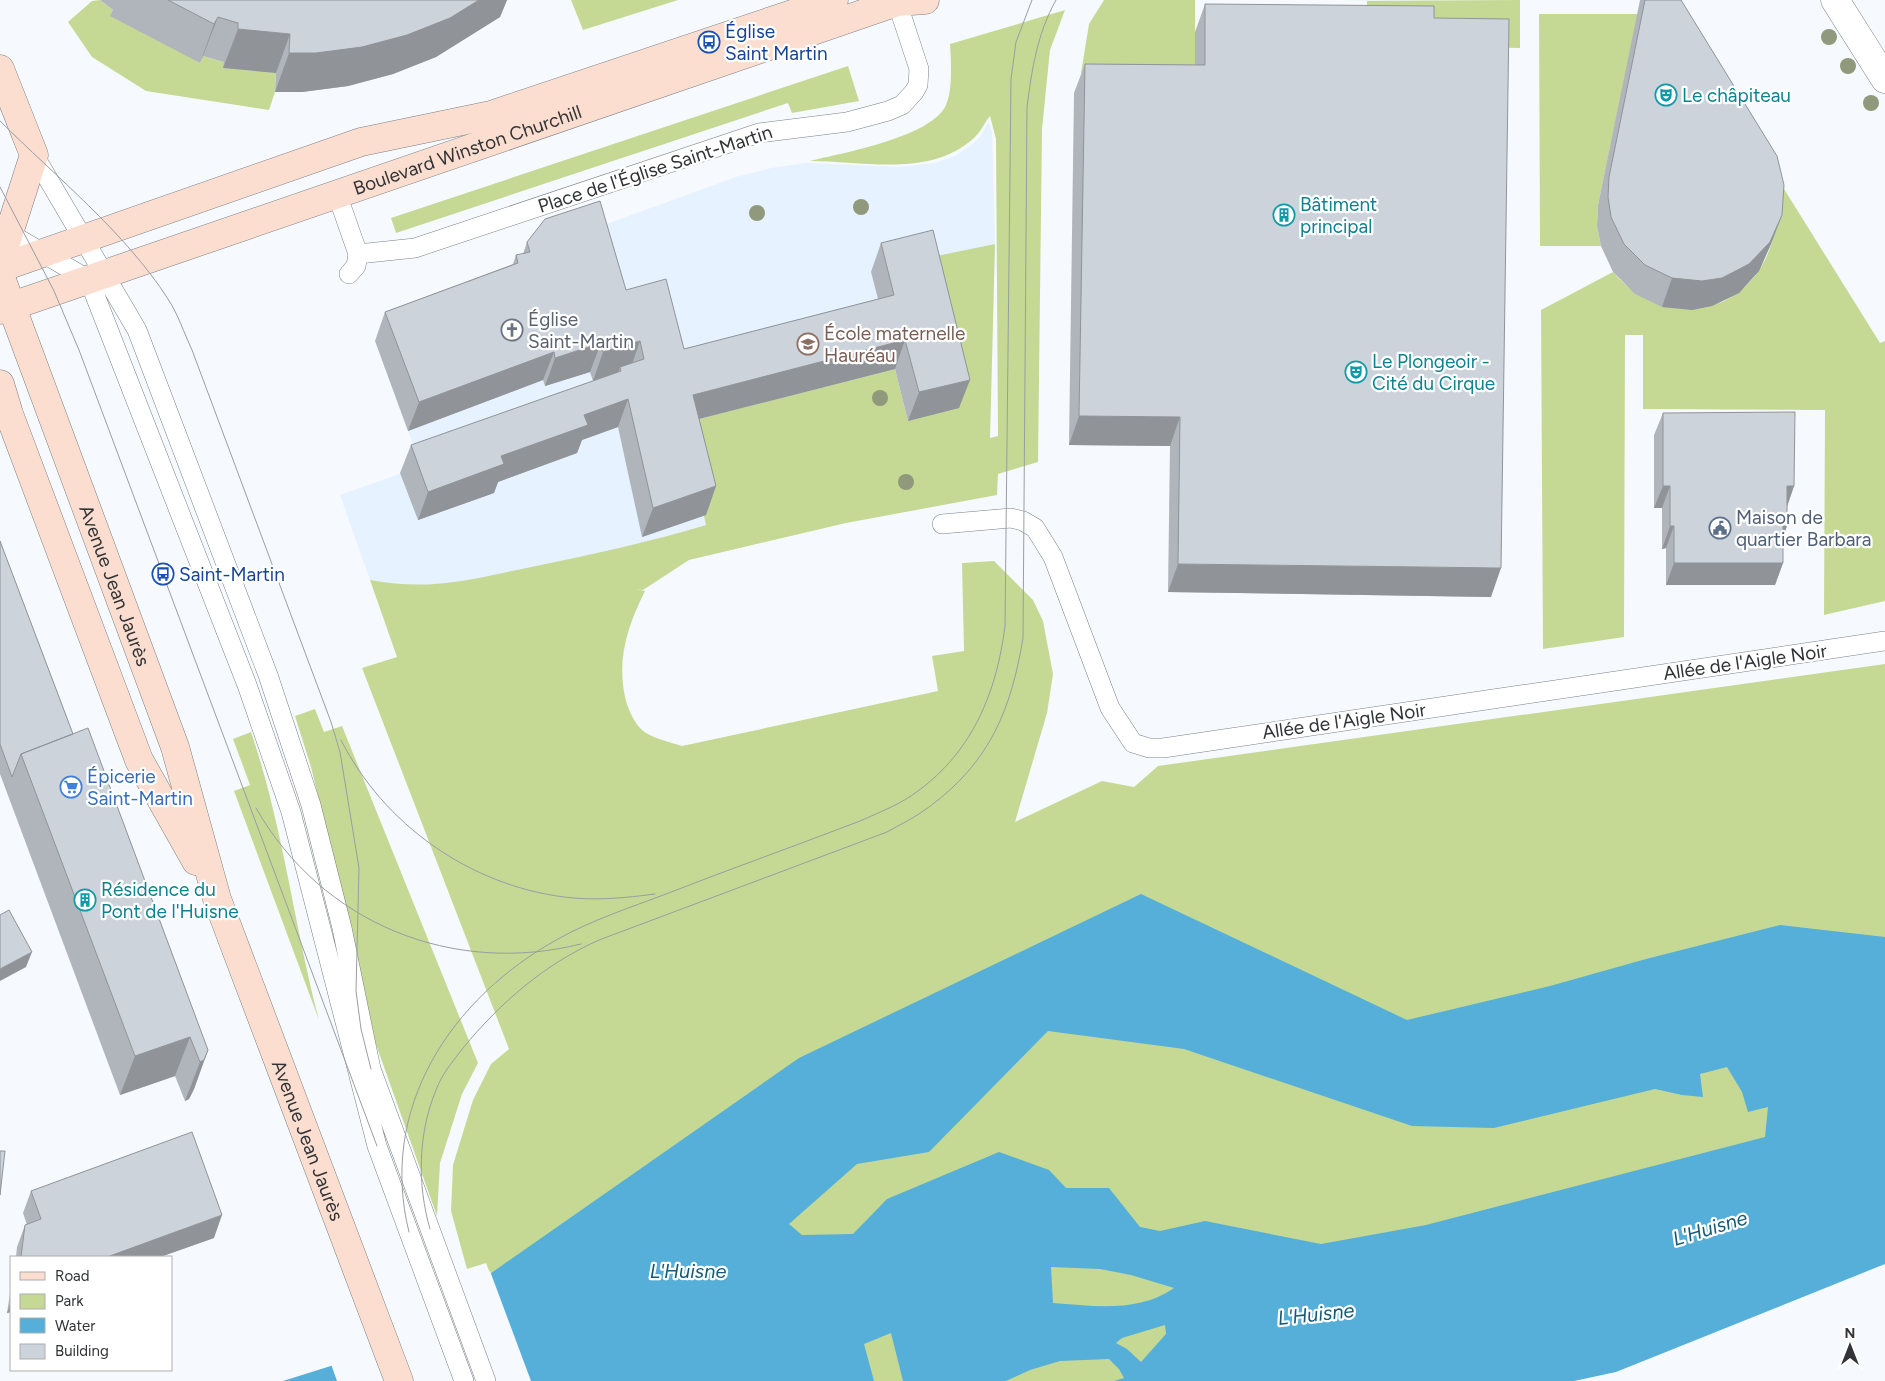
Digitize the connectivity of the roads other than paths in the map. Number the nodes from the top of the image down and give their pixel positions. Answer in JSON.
{"nodes":[{"id":1,"x":834,"y":0,"type":"edge"},
{"id":2,"x":925,"y":0,"type":"edge"},
{"id":3,"x":1835,"y":0,"type":"edge"},
{"id":4,"x":896,"y":1,"type":"edge"},
{"id":5,"x":0,"y":69,"type":"edge"},
{"id":6,"x":1885,"y":79,"type":"edge"},
{"id":7,"x":34,"y":155,"type":"junction"},
{"id":8,"x":336,"y":194,"type":"junction"},
{"id":9,"x":4,"y":230,"type":"edge"},
{"id":10,"x":85,"y":239,"type":"junction"},
{"id":11,"x":44,"y":253,"type":"junction"},
{"id":12,"x":358,"y":254,"type":"junction"},
{"id":13,"x":0,"y":261,"type":"edge"},
{"id":14,"x":0,"y":268,"type":"edge"},
{"id":15,"x":349,"y":274,"type":"dead end"},
{"id":16,"x":0,"y":275,"type":"edge"},
{"id":17,"x":97,"y":277,"type":"junction"},
{"id":18,"x":6,"y":308,"type":"edge"},
{"id":19,"x":0,"y":384,"type":"edge"},
{"id":20,"x":942,"y":524,"type":"dead end"},
{"id":21,"x":1885,"y":641,"type":"edge"},
{"id":22,"x":217,"y":900,"type":"junction"},
{"id":23,"x":399,"y":1381,"type":"edge"},
{"id":24,"x":464,"y":1381,"type":"edge"},
{"id":25,"x":486,"y":1381,"type":"edge"}],
"edges":[{"from":1,"to":10,"type":"main road","name":"Boulevard Winston Churchill"},
{"from":2,"to":4,"type":"main road","name":"Boulevard Winston Churchill"},
{"from":3,"to":6,"type":"street"},
{"from":4,"to":8,"type":"main road","name":"Boulevard Winston Churchill"},
{"from":4,"to":12,"type":"lane","name":"Place de l'Église Saint-Martin"},
{"from":5,"to":7,"type":"main road"},
{"from":7,"to":9,"type":"main road"},
{"from":7,"to":10,"type":"lane"},
{"from":8,"to":12,"type":"lane"},
{"from":8,"to":17,"type":"main road","name":"Boulevard Winston Churchill"},
{"from":9,"to":11,"type":"lane"},
{"from":9,"to":13,"type":"main road"},
{"from":10,"to":11,"type":"main road","name":"Boulevard Winston Churchill"},
{"from":10,"to":17,"type":"lane"},
{"from":11,"to":14,"type":"main road","name":"Boulevard Winston Churchill"},
{"from":11,"to":17,"type":"lane"},
{"from":12,"to":15,"type":"lane"},
{"from":16,"to":18,"type":"main road","name":"Avenue Jean Jaurès"},
{"from":17,"to":18,"type":"main road","name":"Boulevard Winston Churchill"},
{"from":17,"to":24,"type":"lane"},
{"from":17,"to":25,"type":"lane"},
{"from":18,"to":22,"type":"main road","name":"Avenue Jean Jaurès"},
{"from":19,"to":22,"type":"main road","name":"Avenue Jean Jaurès"},
{"from":20,"to":21,"type":"lane","name":"Allée de l'Aigle Noir"},
{"from":22,"to":23,"type":"main road","name":"Avenue Jean Jaurès"}]}
